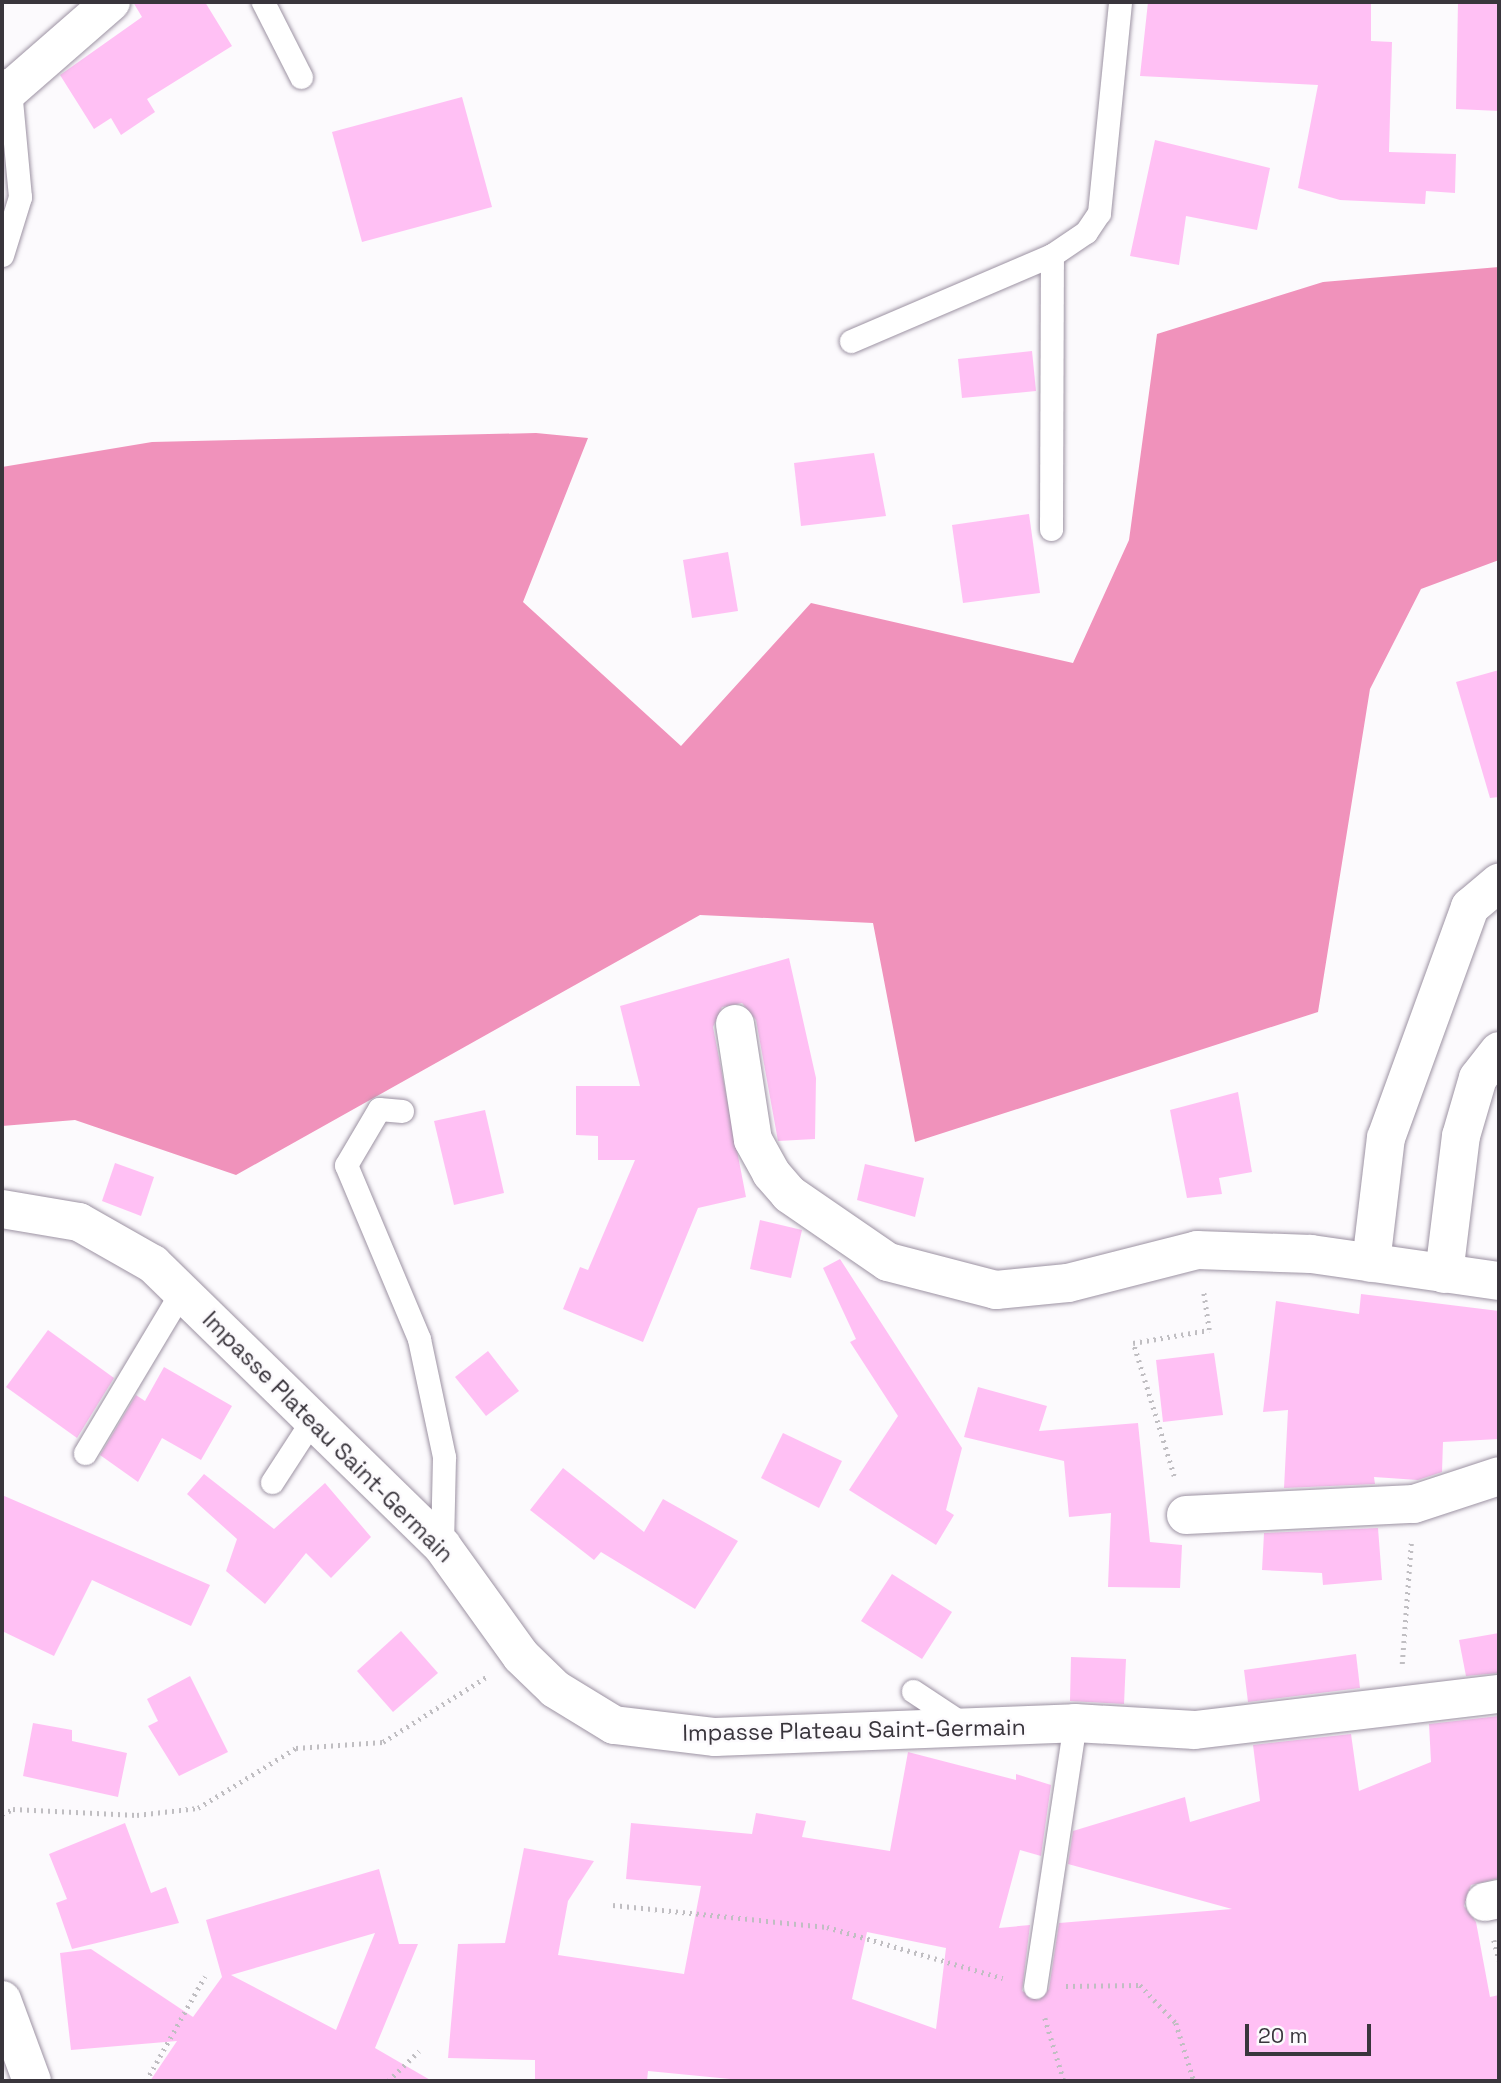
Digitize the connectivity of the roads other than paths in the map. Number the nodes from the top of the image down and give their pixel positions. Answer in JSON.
{"nodes":[{"id":1,"x":111,"y":2,"type":"edge"},
{"id":2,"x":263,"y":2,"type":"edge"},
{"id":3,"x":1119,"y":2,"type":"edge"},
{"id":4,"x":301,"y":77,"type":"dead end"},
{"id":5,"x":6,"y":84,"type":"edge"},
{"id":6,"x":2,"y":255,"type":"edge"},
{"id":7,"x":1052,"y":255,"type":"junction"},
{"id":8,"x":851,"y":341,"type":"dead end"},
{"id":9,"x":1051,"y":529,"type":"dead end"},
{"id":10,"x":1499,"y":883,"type":"edge"},
{"id":11,"x":735,"y":1024,"type":"dead end"},
{"id":12,"x":1499,"y":1051,"type":"edge"},
{"id":13,"x":402,"y":1111,"type":"dead end"},
{"id":14,"x":2,"y":1209,"type":"edge"},
{"id":15,"x":1371,"y":1263,"type":"junction"},
{"id":16,"x":1444,"y":1274,"type":"junction"},
{"id":17,"x":1499,"y":1281,"type":"edge"},
{"id":18,"x":182,"y":1291,"type":"junction"},
{"id":19,"x":311,"y":1422,"type":"junction"},
{"id":20,"x":85,"y":1453,"type":"dead end"},
{"id":21,"x":1499,"y":1476,"type":"edge"},
{"id":22,"x":272,"y":1482,"type":"dead end"},
{"id":23,"x":1186,"y":1516,"type":"road end"},
{"id":24,"x":442,"y":1546,"type":"junction"},
{"id":25,"x":913,"y":1691,"type":"dead end"},
{"id":26,"x":1499,"y":1694,"type":"edge"},
{"id":27,"x":1075,"y":1723,"type":"junction"},
{"id":28,"x":971,"y":1729,"type":"junction"},
{"id":29,"x":1035,"y":1987,"type":"road end"},
{"id":30,"x":2,"y":2000,"type":"edge"},
{"id":31,"x":32,"y":2081,"type":"edge"}],
"edges":[{"from":1,"to":5,"type":"street"},
{"from":2,"to":4,"type":"lane"},
{"from":3,"to":7,"type":"lane"},
{"from":5,"to":6,"type":"lane"},
{"from":7,"to":8,"type":"lane"},
{"from":7,"to":9,"type":"lane"},
{"from":10,"to":15,"type":"street"},
{"from":11,"to":15,"type":"street"},
{"from":12,"to":16,"type":"street"},
{"from":13,"to":24,"type":"lane"},
{"from":14,"to":18,"type":"street","name":"Impasse Plateau Saint-Germain"},
{"from":15,"to":16,"type":"street"},
{"from":16,"to":17,"type":"street"},
{"from":18,"to":19,"type":"street","name":"Impasse Plateau Saint-Germain"},
{"from":18,"to":20,"type":"lane"},
{"from":19,"to":22,"type":"lane"},
{"from":19,"to":24,"type":"street","name":"Impasse Plateau Saint-Germain"},
{"from":21,"to":23,"type":"street"},
{"from":24,"to":28,"type":"street","name":"Impasse Plateau Saint-Germain"},
{"from":25,"to":28,"type":"lane"},
{"from":26,"to":27,"type":"street","name":"Impasse Plateau Saint-Germain"},
{"from":27,"to":28,"type":"street","name":"Impasse Plateau Saint-Germain"},
{"from":27,"to":29,"type":"lane"},
{"from":30,"to":31,"type":"street"}]}
